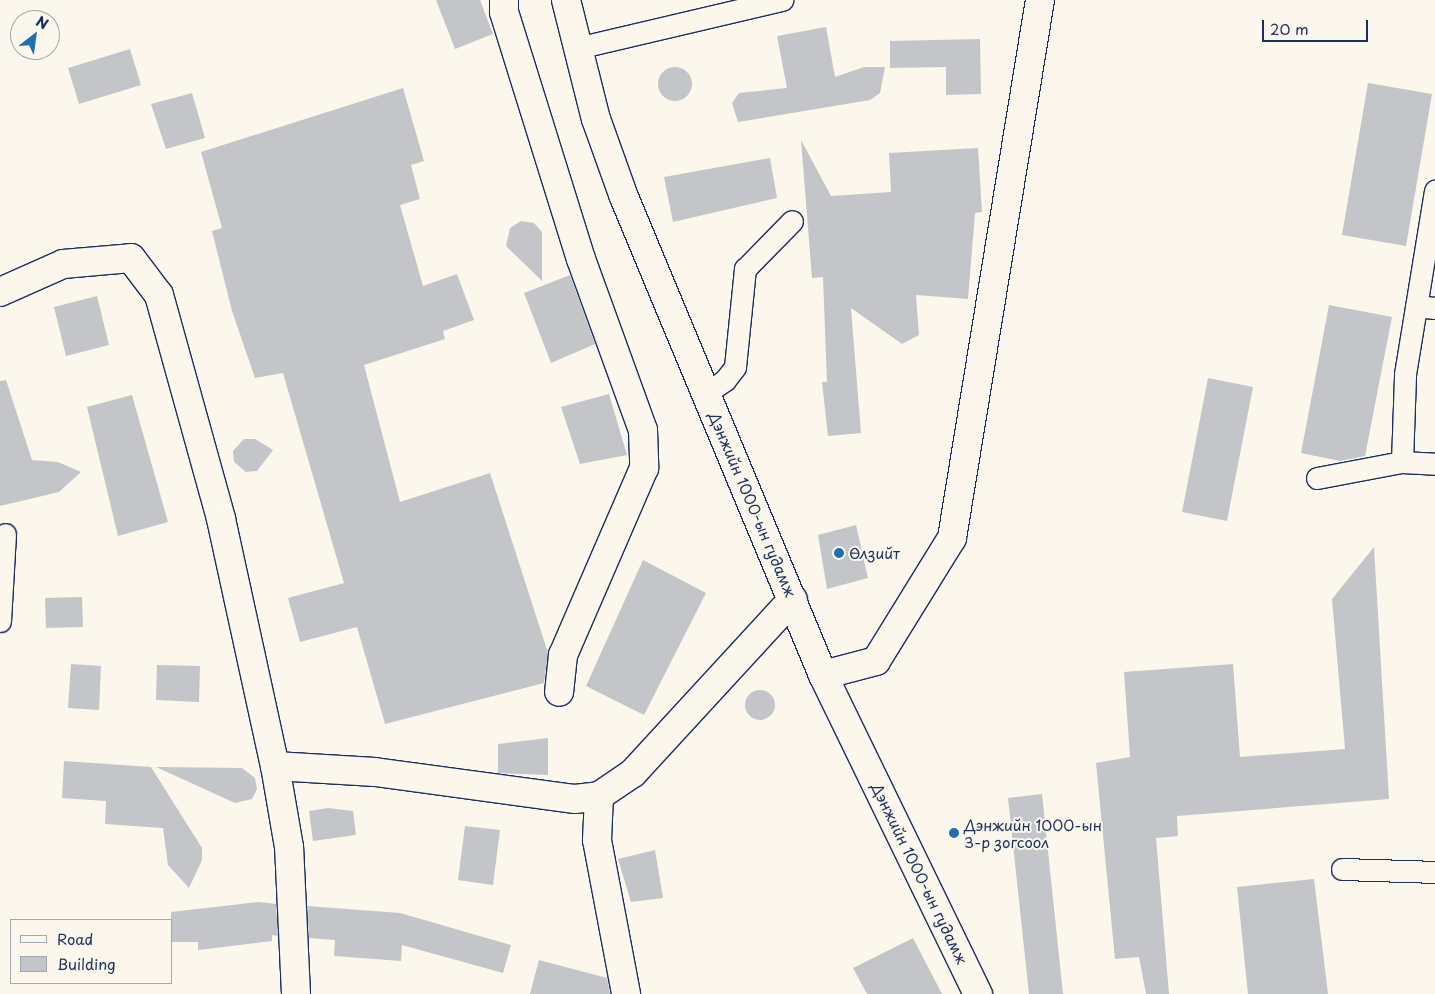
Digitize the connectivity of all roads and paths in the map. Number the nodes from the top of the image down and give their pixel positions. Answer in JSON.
{"nodes":[{"id":1,"x":504,"y":0,"type":"edge"},
{"id":2,"x":566,"y":0,"type":"edge"},
{"id":3,"x":782,"y":0,"type":"edge"},
{"id":4,"x":1040,"y":0,"type":"edge"},
{"id":5,"x":577,"y":48,"type":"junction"},
{"id":6,"x":1435,"y":190,"type":"edge"},
{"id":7,"x":792,"y":221,"type":"dead end"},
{"id":8,"x":0,"y":292,"type":"edge"},
{"id":9,"x":1426,"y":307,"type":"edge"},
{"id":10,"x":706,"y":393,"type":"junction"},
{"id":11,"x":1402,"y":462,"type":"junction"},
{"id":12,"x":1435,"y":464,"type":"edge"},
{"id":13,"x":1317,"y":478,"type":"dead end"},
{"id":14,"x":5,"y":534,"type":"dead end"},
{"id":15,"x":793,"y":598,"type":"junction"},
{"id":16,"x":0,"y":620,"type":"edge"},
{"id":17,"x":823,"y":675,"type":"junction"},
{"id":18,"x":559,"y":692,"type":"dead end"},
{"id":19,"x":275,"y":766,"type":"junction"},
{"id":20,"x":599,"y":796,"type":"junction"},
{"id":21,"x":1342,"y":869,"type":"dead end"},
{"id":22,"x":1435,"y":872,"type":"edge"},
{"id":23,"x":296,"y":994,"type":"edge"},
{"id":24,"x":626,"y":994,"type":"edge"},
{"id":25,"x":978,"y":994,"type":"edge"}],
"edges":[{"from":1,"to":18,"type":"street"},
{"from":2,"to":5,"type":"street","name":"Дэнжийн 1000-ын гудамж"},
{"from":3,"to":5,"type":"lane"},
{"from":4,"to":17,"type":"street"},
{"from":5,"to":10,"type":"street","name":"Дэнжийн 1000-ын гудамж"},
{"from":6,"to":9,"type":"lane"},
{"from":7,"to":10,"type":"lane"},
{"from":8,"to":19,"type":"street"},
{"from":9,"to":11,"type":"lane"},
{"from":10,"to":15,"type":"street","name":"Дэнжийн 1000-ын гудамж"},
{"from":11,"to":12,"type":"lane"},
{"from":11,"to":13,"type":"lane"},
{"from":14,"to":16,"type":"lane"},
{"from":15,"to":17,"type":"street","name":"Дэнжийн 1000-ын гудамж"},
{"from":15,"to":20,"type":"street"},
{"from":17,"to":25,"type":"street","name":"Дэнжийн 1000-ын гудамж"},
{"from":19,"to":20,"type":"street"},
{"from":19,"to":23,"type":"street"},
{"from":20,"to":24,"type":"street"},
{"from":21,"to":22,"type":"lane"}]}
